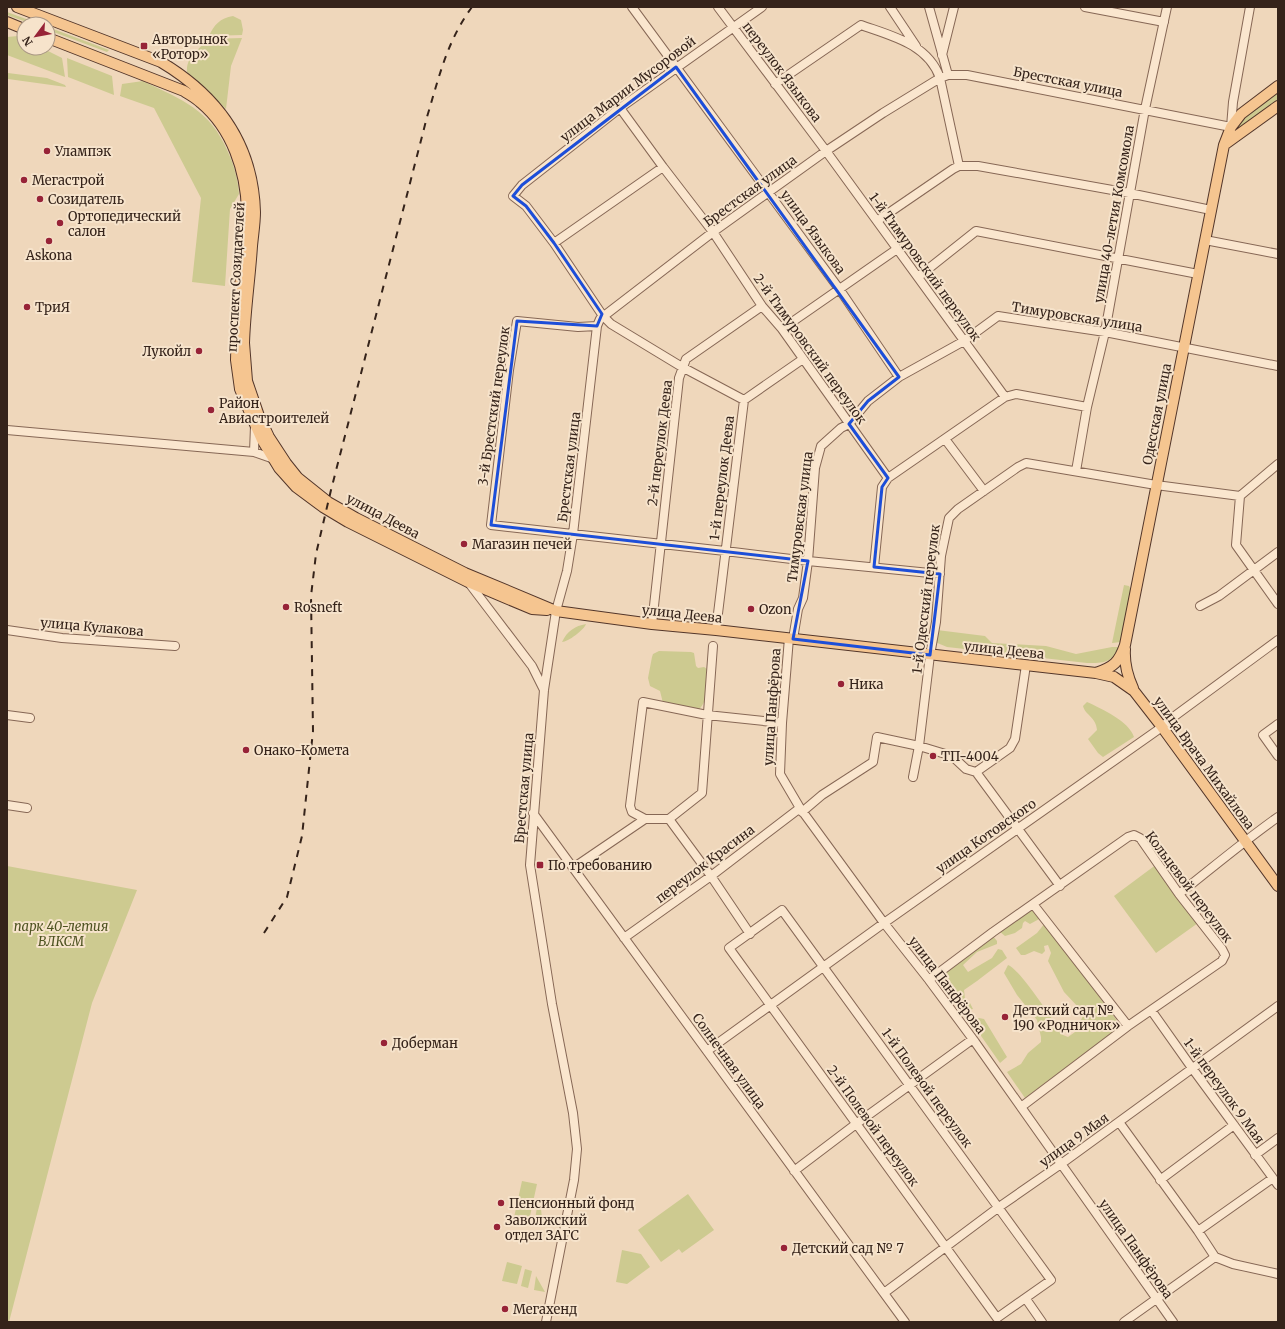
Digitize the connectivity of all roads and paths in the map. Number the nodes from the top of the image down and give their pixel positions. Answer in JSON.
{"nodes":[{"id":1,"x":17,"y":7,"type":"edge"},
{"id":2,"x":632,"y":7,"type":"edge"},
{"id":3,"x":718,"y":7,"type":"edge"},
{"id":4,"x":762,"y":7,"type":"edge"},
{"id":5,"x":890,"y":7,"type":"edge"},
{"id":6,"x":929,"y":7,"type":"edge"},
{"id":7,"x":954,"y":7,"type":"edge"},
{"id":8,"x":1085,"y":7,"type":"edge"},
{"id":9,"x":1167,"y":7,"type":"edge"},
{"id":10,"x":1250,"y":7,"type":"edge"},
{"id":11,"x":1164,"y":22,"type":"junction"},
{"id":12,"x":733,"y":27,"type":"junction"},
{"id":13,"x":56,"y":41,"type":"edge"},
{"id":14,"x":110,"y":42,"type":"junction"},
{"id":15,"x":916,"y":46,"type":"junction"},
{"id":16,"x":942,"y":56,"type":"junction"},
{"id":17,"x":104,"y":59,"type":"junction"},
{"id":18,"x":676,"y":67,"type":"junction"},
{"id":19,"x":944,"y":77,"type":"junction"},
{"id":20,"x":775,"y":84,"type":"junction"},
{"id":21,"x":1278,"y":86,"type":"edge"},
{"id":22,"x":1278,"y":106,"type":"edge"},
{"id":23,"x":620,"y":108,"type":"junction"},
{"id":24,"x":1145,"y":109,"type":"junction"},
{"id":25,"x":1231,"y":127,"type":"junction"},
{"id":26,"x":1224,"y":145,"type":"junction"},
{"id":27,"x":826,"y":151,"type":"junction"},
{"id":28,"x":959,"y":166,"type":"junction"},
{"id":29,"x":663,"y":167,"type":"junction"},
{"id":30,"x":769,"y":192,"type":"junction"},
{"id":31,"x":1129,"y":193,"type":"junction"},
{"id":32,"x":1211,"y":210,"type":"junction"},
{"id":33,"x":877,"y":221,"type":"junction"},
{"id":34,"x":713,"y":232,"type":"junction"},
{"id":35,"x":1205,"y":240,"type":"junction"},
{"id":36,"x":554,"y":243,"type":"junction"},
{"id":37,"x":897,"y":249,"type":"junction"},
{"id":38,"x":1278,"y":254,"type":"edge"},
{"id":39,"x":1117,"y":258,"type":"junction"},
{"id":40,"x":1198,"y":274,"type":"junction"},
{"id":41,"x":918,"y":277,"type":"junction"},
{"id":42,"x":840,"y":290,"type":"junction"},
{"id":43,"x":762,"y":306,"type":"junction"},
{"id":44,"x":603,"y":316,"type":"junction"},
{"id":45,"x":597,"y":326,"type":"junction"},
{"id":46,"x":782,"y":329,"type":"junction"},
{"id":47,"x":1105,"y":332,"type":"junction"},
{"id":48,"x":964,"y":341,"type":"junction"},
{"id":49,"x":1184,"y":348,"type":"junction"},
{"id":50,"x":803,"y":359,"type":"junction"},
{"id":51,"x":1278,"y":366,"type":"edge"},
{"id":52,"x":682,"y":368,"type":"junction"},
{"id":53,"x":900,"y":377,"type":"junction"},
{"id":54,"x":1005,"y":396,"type":"junction"},
{"id":55,"x":744,"y":400,"type":"junction"},
{"id":56,"x":1087,"y":406,"type":"junction"},
{"id":57,"x":849,"y":424,"type":"junction"},
{"id":58,"x":255,"y":425,"type":"junction"},
{"id":59,"x":7,"y":430,"type":"edge"},
{"id":60,"x":945,"y":439,"type":"junction"},
{"id":61,"x":254,"y":452,"type":"junction"},
{"id":62,"x":274,"y":459,"type":"junction"},
{"id":63,"x":1278,"y":464,"type":"edge"},
{"id":64,"x":1076,"y":471,"type":"junction"},
{"id":65,"x":298,"y":478,"type":"joint"},
{"id":66,"x":888,"y":478,"type":"junction"},
{"id":67,"x":1156,"y":485,"type":"junction"},
{"id":68,"x":984,"y":491,"type":"junction"},
{"id":69,"x":1240,"y":496,"type":"junction"},
{"id":70,"x":573,"y":534,"type":"junction"},
{"id":71,"x":660,"y":544,"type":"junction"},
{"id":72,"x":725,"y":551,"type":"junction"},
{"id":73,"x":1278,"y":552,"type":"edge"},
{"id":74,"x":808,"y":561,"type":"junction"},
{"id":75,"x":874,"y":566,"type":"junction"},
{"id":76,"x":1254,"y":571,"type":"junction"},
{"id":77,"x":940,"y":574,"type":"junction"},
{"id":78,"x":468,"y":582,"type":"junction"},
{"id":79,"x":1278,"y":604,"type":"edge"},
{"id":80,"x":1200,"y":606,"type":"dead end"},
{"id":81,"x":556,"y":611,"type":"junction"},
{"id":82,"x":652,"y":624,"type":"junction"},
{"id":83,"x":7,"y":630,"type":"edge"},
{"id":84,"x":716,"y":630,"type":"junction"},
{"id":85,"x":791,"y":639,"type":"junction"},
{"id":86,"x":1278,"y":640,"type":"edge"},
{"id":87,"x":1125,"y":645,"type":"junction"},
{"id":88,"x":175,"y":646,"type":"dead end"},
{"id":89,"x":712,"y":646,"type":"dead end"},
{"id":90,"x":930,"y":655,"type":"junction"},
{"id":91,"x":1026,"y":665,"type":"junction"},
{"id":92,"x":1096,"y":673,"type":"junction"},
{"id":93,"x":544,"y":690,"type":"junction"},
{"id":94,"x":1134,"y":691,"type":"junction"},
{"id":95,"x":7,"y":715,"type":"edge"},
{"id":96,"x":707,"y":715,"type":"junction"},
{"id":97,"x":30,"y":718,"type":"dead end"},
{"id":98,"x":782,"y":723,"type":"junction"},
{"id":99,"x":1278,"y":724,"type":"edge"},
{"id":100,"x":1162,"y":727,"type":"junction"},
{"id":101,"x":919,"y":746,"type":"junction"},
{"id":102,"x":1278,"y":756,"type":"edge"},
{"id":103,"x":976,"y":772,"type":"junction"},
{"id":104,"x":913,"y":777,"type":"dead end"},
{"id":105,"x":7,"y":805,"type":"edge"},
{"id":106,"x":27,"y":808,"type":"dead end"},
{"id":107,"x":801,"y":810,"type":"junction"},
{"id":108,"x":533,"y":813,"type":"junction"},
{"id":109,"x":1278,"y":817,"type":"edge"},
{"id":110,"x":645,"y":819,"type":"junction"},
{"id":111,"x":669,"y":819,"type":"junction"},
{"id":112,"x":1017,"y":829,"type":"junction"},
{"id":113,"x":1245,"y":841,"type":"junction"},
{"id":114,"x":573,"y":868,"type":"junction"},
{"id":115,"x":711,"y":876,"type":"junction"},
{"id":116,"x":1060,"y":886,"type":"junction"},
{"id":117,"x":1278,"y":886,"type":"edge"},
{"id":118,"x":1179,"y":894,"type":"junction"},
{"id":119,"x":1033,"y":904,"type":"junction"},
{"id":120,"x":884,"y":923,"type":"junction"},
{"id":121,"x":750,"y":934,"type":"junction"},
{"id":122,"x":624,"y":938,"type":"junction"},
{"id":123,"x":824,"y":967,"type":"junction"},
{"id":124,"x":929,"y":980,"type":"junction"},
{"id":125,"x":771,"y":1005,"type":"junction"},
{"id":126,"x":1278,"y":1006,"type":"edge"},
{"id":127,"x":1151,"y":1010,"type":"junction"},
{"id":128,"x":1128,"y":1026,"type":"junction"},
{"id":129,"x":973,"y":1039,"type":"junction"},
{"id":130,"x":707,"y":1051,"type":"junction"},
{"id":131,"x":1192,"y":1068,"type":"junction"},
{"id":132,"x":910,"y":1085,"type":"junction"},
{"id":133,"x":1020,"y":1107,"type":"junction"},
{"id":134,"x":1119,"y":1122,"type":"junction"},
{"id":135,"x":856,"y":1124,"type":"junction"},
{"id":136,"x":1234,"y":1125,"type":"junction"},
{"id":137,"x":1278,"y":1138,"type":"edge"},
{"id":138,"x":1255,"y":1155,"type":"junction"},
{"id":139,"x":1061,"y":1164,"type":"junction"},
{"id":140,"x":794,"y":1170,"type":"junction"},
{"id":141,"x":1160,"y":1180,"type":"junction"},
{"id":142,"x":1276,"y":1181,"type":"edge"},
{"id":143,"x":999,"y":1207,"type":"junction"},
{"id":144,"x":1198,"y":1231,"type":"junction"},
{"id":145,"x":945,"y":1247,"type":"junction"},
{"id":146,"x":1215,"y":1257,"type":"junction"},
{"id":147,"x":1278,"y":1274,"type":"edge"},
{"id":148,"x":884,"y":1293,"type":"junction"},
{"id":149,"x":1157,"y":1298,"type":"junction"},
{"id":150,"x":1026,"y":1299,"type":"junction"},
{"id":151,"x":546,"y":1322,"type":"edge"},
{"id":152,"x":905,"y":1322,"type":"edge"},
{"id":153,"x":1042,"y":1322,"type":"edge"},
{"id":154,"x":1124,"y":1322,"type":"edge"},
{"id":155,"x":1172,"y":1322,"type":"edge"}],
"edges":[{"from":1,"to":14,"type":"main road","name":"проспект Созидателей"},
{"from":2,"to":18,"type":"street","name":"улица Языкова"},
{"from":3,"to":12,"type":"street","name":"переулок Языкова"},
{"from":4,"to":12,"type":"street","name":"улица Марии Мусоровой"},
{"from":5,"to":15,"type":"street"},
{"from":6,"to":16,"type":"street"},
{"from":7,"to":16,"type":"street"},
{"from":8,"to":11,"type":"street"},
{"from":9,"to":11,"type":"street","name":"улица 40-летия Комсомола"},
{"from":10,"to":25,"type":"street"},
{"from":11,"to":24,"type":"street","name":"улица 40-летия Комсомола"},
{"from":12,"to":18,"type":"street","name":"улица Марии Мусоровой"},
{"from":12,"to":20,"type":"street","name":"переулок Языкова"},
{"from":13,"to":17,"type":"main road"},
{"from":14,"to":17,"type":"main road"},
{"from":14,"to":65,"type":"main road","name":"проспект Созидателей"},
{"from":15,"to":19,"type":"street"},
{"from":15,"to":20,"type":"street"},
{"from":16,"to":19,"type":"street"},
{"from":17,"to":58,"type":"main road"},
{"from":18,"to":23,"type":"street","name":"улица Марии Мусоровой"},
{"from":18,"to":30,"type":"street","name":"улица Языкова"},
{"from":19,"to":24,"type":"street","name":"Брестская улица"},
{"from":19,"to":27,"type":"street","name":"Брестская улица"},
{"from":19,"to":28,"type":"street"},
{"from":20,"to":27,"type":"street","name":"переулок Языкова"},
{"from":21,"to":25,"type":"main road","name":"Одесская улица"},
{"from":22,"to":26,"type":"main road"},
{"from":23,"to":29,"type":"street","name":"2-й Тимуровский переулок"},
{"from":23,"to":36,"type":"street","name":"улица Марии Мусоровой"},
{"from":24,"to":25,"type":"street","name":"Брестская улица"},
{"from":24,"to":31,"type":"street","name":"улица 40-летия Комсомола"},
{"from":25,"to":26,"type":"main road","name":"Одесская улица"},
{"from":26,"to":32,"type":"main road","name":"Одесская улица"},
{"from":27,"to":30,"type":"street","name":"Брестская улица"},
{"from":27,"to":33,"type":"street","name":"1-й Тимуровский переулок"},
{"from":28,"to":31,"type":"street"},
{"from":28,"to":33,"type":"street"},
{"from":29,"to":34,"type":"street","name":"2-й Тимуровский переулок"},
{"from":29,"to":36,"type":"street"},
{"from":30,"to":34,"type":"street","name":"Брестская улица"},
{"from":30,"to":42,"type":"street","name":"улица Языкова"},
{"from":31,"to":32,"type":"street"},
{"from":31,"to":39,"type":"street","name":"улица 40-летия Комсомола"},
{"from":32,"to":35,"type":"main road","name":"Одесская улица"},
{"from":33,"to":37,"type":"street","name":"1-й Тимуровский переулок"},
{"from":34,"to":43,"type":"street","name":"2-й Тимуровский переулок"},
{"from":34,"to":44,"type":"street","name":"Брестская улица"},
{"from":35,"to":38,"type":"street"},
{"from":35,"to":40,"type":"main road","name":"Одесская улица"},
{"from":36,"to":44,"type":"street"},
{"from":37,"to":41,"type":"street","name":"1-й Тимуровский переулок"},
{"from":37,"to":42,"type":"street"},
{"from":39,"to":40,"type":"street"},
{"from":39,"to":41,"type":"street"},
{"from":39,"to":47,"type":"street","name":"улица 40-летия Комсомола"},
{"from":40,"to":49,"type":"main road","name":"Одесская улица"},
{"from":41,"to":48,"type":"street","name":"1-й Тимуровский переулок"},
{"from":42,"to":46,"type":"street"},
{"from":42,"to":53,"type":"street","name":"улица Языкова"},
{"from":43,"to":46,"type":"street","name":"2-й Тимуровский переулок"},
{"from":43,"to":52,"type":"street","name":"2-й переулок Деева"},
{"from":44,"to":45,"type":"street","name":"Брестская улица"},
{"from":44,"to":52,"type":"street"},
{"from":45,"to":70,"type":"street","name":"Брестская улица"},
{"from":45,"to":70,"type":"street","name":"3-й Брестский переулок"},
{"from":46,"to":50,"type":"street","name":"2-й Тимуровский переулок"},
{"from":47,"to":48,"type":"street","name":"Тимуровская улица"},
{"from":47,"to":49,"type":"street","name":"Тимуровская улица"},
{"from":47,"to":56,"type":"street","name":"улица 40-летия Комсомола"},
{"from":48,"to":53,"type":"street","name":"Тимуровская улица"},
{"from":48,"to":54,"type":"street","name":"1-й Тимуровский переулок"},
{"from":49,"to":51,"type":"street","name":"Тимуровская улица"},
{"from":49,"to":67,"type":"main road","name":"Одесская улица"},
{"from":50,"to":55,"type":"street","name":"1-й переулок Деева"},
{"from":50,"to":57,"type":"street","name":"2-й Тимуровский переулок"},
{"from":52,"to":55,"type":"street"},
{"from":52,"to":71,"type":"street","name":"2-й переулок Деева"},
{"from":53,"to":57,"type":"street","name":"Тимуровская улица"},
{"from":54,"to":56,"type":"street"},
{"from":54,"to":60,"type":"street"},
{"from":55,"to":72,"type":"street","name":"1-й переулок Деева"},
{"from":56,"to":64,"type":"street","name":"улица 40-летия Комсомола"},
{"from":57,"to":66,"type":"street","name":"2-й Тимуровский переулок"},
{"from":57,"to":74,"type":"street","name":"Тимуровская улица"},
{"from":58,"to":61,"type":"street"},
{"from":58,"to":62,"type":"main road"},
{"from":59,"to":61,"type":"street"},
{"from":60,"to":66,"type":"street"},
{"from":60,"to":68,"type":"street"},
{"from":61,"to":62,"type":"street"},
{"from":62,"to":78,"type":"main road"},
{"from":63,"to":69,"type":"street"},
{"from":64,"to":67,"type":"street","name":"1-й Одесский переулок"},
{"from":64,"to":68,"type":"street","name":"1-й Одесский переулок"},
{"from":65,"to":81,"type":"main road","name":"улица Деева"},
{"from":66,"to":75,"type":"street"},
{"from":67,"to":69,"type":"street","name":"1-й Одесский переулок"},
{"from":67,"to":87,"type":"main road","name":"Одесская улица"},
{"from":68,"to":77,"type":"street","name":"1-й Одесский переулок"},
{"from":69,"to":76,"type":"street"},
{"from":70,"to":71,"type":"street"},
{"from":70,"to":81,"type":"street","name":"Брестская улица"},
{"from":71,"to":72,"type":"street"},
{"from":71,"to":82,"type":"street","name":"2-й переулок Деева"},
{"from":72,"to":74,"type":"street"},
{"from":72,"to":84,"type":"street","name":"1-й переулок Деева"},
{"from":73,"to":76,"type":"street"},
{"from":74,"to":75,"type":"street"},
{"from":74,"to":85,"type":"street","name":"Тимуровская улица"},
{"from":75,"to":77,"type":"street"},
{"from":76,"to":79,"type":"street"},
{"from":76,"to":80,"type":"street"},
{"from":77,"to":90,"type":"street","name":"1-й Одесский переулок"},
{"from":78,"to":81,"type":"main road"},
{"from":78,"to":93,"type":"street"},
{"from":81,"to":82,"type":"main road","name":"улица Деева"},
{"from":81,"to":93,"type":"street","name":"Брестская улица"},
{"from":82,"to":84,"type":"main road","name":"улица Деева"},
{"from":83,"to":88,"type":"street","name":"улица Кулакова"},
{"from":84,"to":85,"type":"main road","name":"улица Деева"},
{"from":85,"to":90,"type":"main road","name":"улица Деева"},
{"from":85,"to":98,"type":"street","name":"улица Панфёрова"},
{"from":86,"to":100,"type":"street","name":"улица Котовского"},
{"from":87,"to":92,"type":"main road","name":"Одесская улица"},
{"from":87,"to":94,"type":"main road"},
{"from":89,"to":96,"type":"street"},
{"from":90,"to":91,"type":"main road","name":"улица Деева"},
{"from":90,"to":101,"type":"street","name":"1-й Одесский переулок"},
{"from":91,"to":92,"type":"main road","name":"улица Деева"},
{"from":91,"to":103,"type":"street"},
{"from":92,"to":94,"type":"main road","name":"улица Врача Михайлова"},
{"from":93,"to":108,"type":"street","name":"Брестская улица"},
{"from":94,"to":100,"type":"main road","name":"улица Врача Михайлова"},
{"from":95,"to":97,"type":"street"},
{"from":96,"to":98,"type":"street"},
{"from":96,"to":110,"type":"street"},
{"from":96,"to":111,"type":"street"},
{"from":98,"to":107,"type":"street","name":"улица Панфёрова"},
{"from":99,"to":102,"type":"street"},
{"from":100,"to":112,"type":"street","name":"улица Котовского"},
{"from":100,"to":113,"type":"main road","name":"улица Врача Михайлова"},
{"from":101,"to":103,"type":"street","name":"переулок Красина"},
{"from":101,"to":104,"type":"street","name":"1-й Одесский переулок"},
{"from":101,"to":107,"type":"street","name":"переулок Красина"},
{"from":103,"to":112,"type":"street"},
{"from":105,"to":106,"type":"street"},
{"from":107,"to":115,"type":"street","name":"переулок Красина"},
{"from":107,"to":120,"type":"street","name":"улица Панфёрова"},
{"from":108,"to":114,"type":"street","name":"Солнечная улица"},
{"from":108,"to":151,"type":"street","name":"Брестская улица"},
{"from":109,"to":113,"type":"street"},
{"from":110,"to":111,"type":"street"},
{"from":110,"to":114,"type":"street"},
{"from":111,"to":115,"type":"street"},
{"from":112,"to":116,"type":"street"},
{"from":112,"to":120,"type":"street","name":"улица Котовского"},
{"from":113,"to":117,"type":"main road","name":"улица Врача Михайлова"},
{"from":113,"to":118,"type":"street"},
{"from":114,"to":122,"type":"street","name":"Солнечная улица"},
{"from":115,"to":121,"type":"street"},
{"from":115,"to":122,"type":"street","name":"переулок Красина"},
{"from":116,"to":118,"type":"street","name":"Кольцевой переулок"},
{"from":116,"to":119,"type":"street","name":"Кольцевой переулок"},
{"from":118,"to":127,"type":"street","name":"Кольцевой переулок"},
{"from":119,"to":124,"type":"street","name":"Кольцевой переулок"},
{"from":119,"to":128,"type":"street"},
{"from":120,"to":123,"type":"street","name":"улица Котовского"},
{"from":120,"to":124,"type":"street","name":"улица Панфёрова"},
{"from":121,"to":123,"type":"street","name":"1-й Полевой переулок"},
{"from":121,"to":125,"type":"street","name":"2-й Полевой переулок"},
{"from":122,"to":130,"type":"street","name":"Солнечная улица"},
{"from":123,"to":125,"type":"street","name":"улица Котовского"},
{"from":123,"to":132,"type":"street","name":"1-й Полевой переулок"},
{"from":124,"to":129,"type":"street","name":"улица Панфёрова"},
{"from":125,"to":130,"type":"street","name":"улица Котовского"},
{"from":125,"to":135,"type":"street","name":"2-й Полевой переулок"},
{"from":126,"to":131,"type":"street","name":"улица 9 Мая"},
{"from":127,"to":128,"type":"street","name":"Кольцевой переулок"},
{"from":127,"to":131,"type":"street","name":"1-й переулок 9 Мая"},
{"from":128,"to":133,"type":"street","name":"Кольцевой переулок"},
{"from":129,"to":132,"type":"street"},
{"from":129,"to":133,"type":"street","name":"улица Панфёрова"},
{"from":130,"to":140,"type":"street","name":"Солнечная улица"},
{"from":131,"to":134,"type":"street","name":"улица 9 Мая"},
{"from":131,"to":136,"type":"street","name":"1-й переулок 9 Мая"},
{"from":132,"to":135,"type":"street"},
{"from":132,"to":143,"type":"street","name":"1-й Полевой переулок"},
{"from":133,"to":139,"type":"street","name":"улица Панфёрова"},
{"from":134,"to":139,"type":"street","name":"улица 9 Мая"},
{"from":134,"to":141,"type":"street"},
{"from":135,"to":140,"type":"street"},
{"from":135,"to":145,"type":"street","name":"2-й Полевой переулок"},
{"from":136,"to":138,"type":"street","name":"1-й переулок 9 Мая"},
{"from":136,"to":141,"type":"street"},
{"from":137,"to":138,"type":"street"},
{"from":138,"to":142,"type":"street","name":"1-й переулок 9 Мая"},
{"from":139,"to":143,"type":"street","name":"улица 9 Мая"},
{"from":139,"to":149,"type":"street","name":"улица Панфёрова"},
{"from":140,"to":148,"type":"street","name":"Солнечная улица"},
{"from":141,"to":144,"type":"street"},
{"from":142,"to":144,"type":"street"},
{"from":143,"to":145,"type":"street","name":"улица 9 Мая"},
{"from":143,"to":150,"type":"street","name":"1-й Полевой переулок"},
{"from":144,"to":146,"type":"street"},
{"from":145,"to":148,"type":"street","name":"улица 9 Мая"},
{"from":145,"to":150,"type":"street","name":"2-й Полевой переулок"},
{"from":146,"to":147,"type":"street"},
{"from":146,"to":149,"type":"street"},
{"from":148,"to":152,"type":"street","name":"Солнечная улица"},
{"from":149,"to":154,"type":"street"},
{"from":149,"to":155,"type":"street","name":"улица Панфёрова"},
{"from":150,"to":153,"type":"street"}]}
